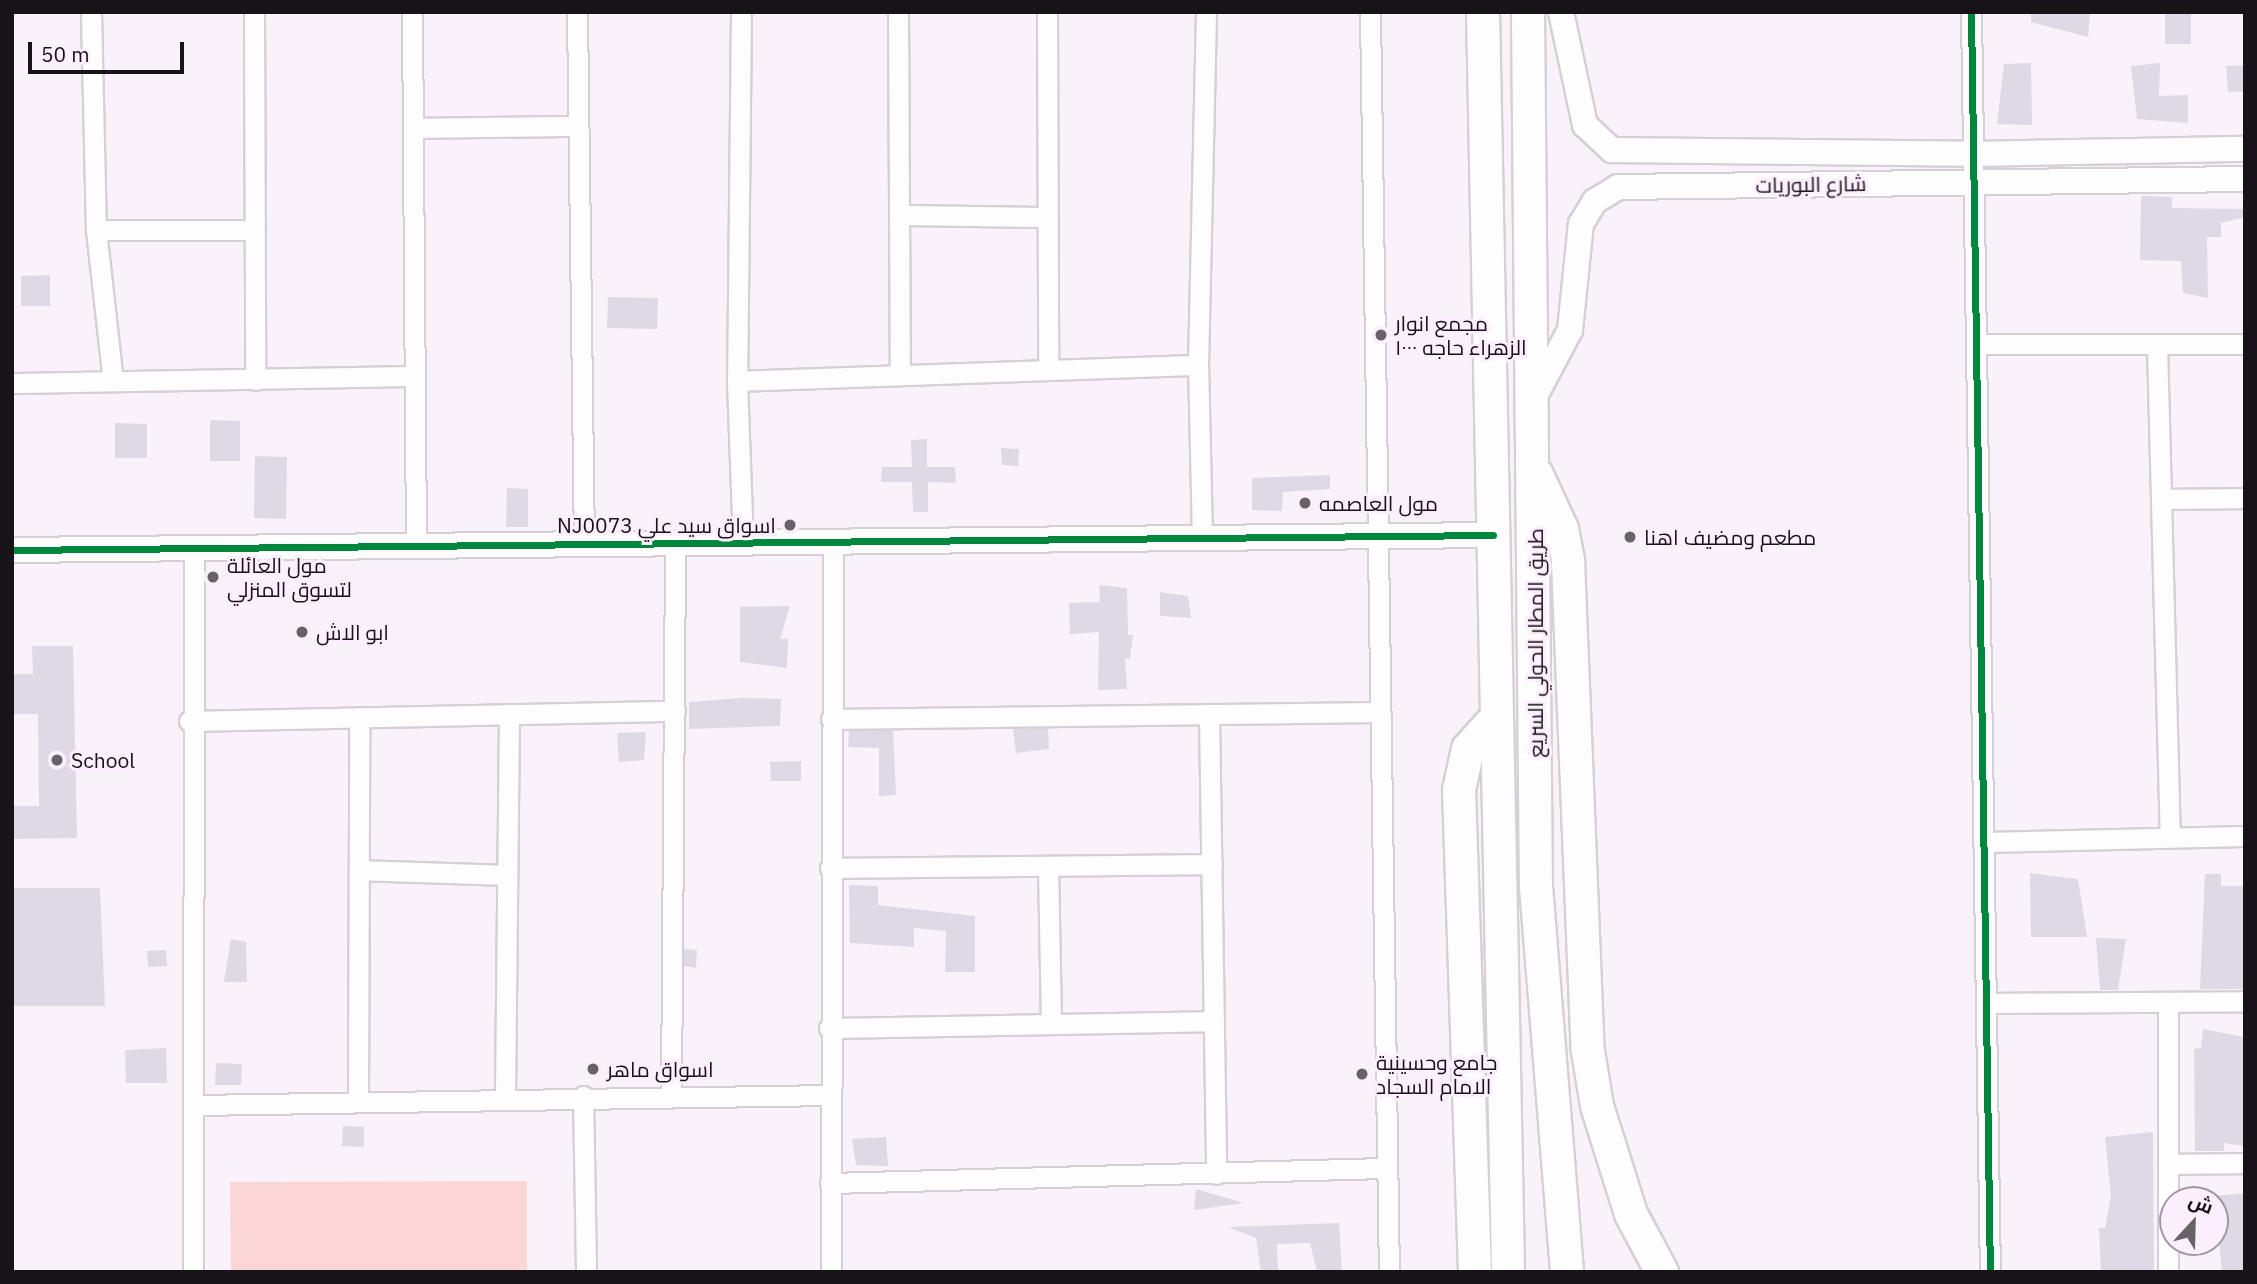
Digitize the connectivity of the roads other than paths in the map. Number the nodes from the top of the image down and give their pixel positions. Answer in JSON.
{"nodes":[{"id":1,"x":92,"y":12,"type":"edge"},
{"id":2,"x":254,"y":12,"type":"edge"},
{"id":3,"x":412,"y":12,"type":"edge"},
{"id":4,"x":576,"y":12,"type":"edge"},
{"id":5,"x":741,"y":12,"type":"edge"},
{"id":6,"x":898,"y":12,"type":"edge"},
{"id":7,"x":1047,"y":12,"type":"edge"},
{"id":8,"x":1206,"y":12,"type":"edge"},
{"id":9,"x":1370,"y":12,"type":"edge"},
{"id":10,"x":1483,"y":12,"type":"edge"},
{"id":11,"x":1528,"y":12,"type":"edge"},
{"id":12,"x":1561,"y":12,"type":"edge"},
{"id":13,"x":1971,"y":12,"type":"edge"},
{"id":14,"x":578,"y":125,"type":"junction"},
{"id":15,"x":412,"y":128,"type":"junction"},
{"id":16,"x":2245,"y":149,"type":"edge"},
{"id":17,"x":1973,"y":155,"type":"junction"},
{"id":18,"x":2245,"y":179,"type":"edge"},
{"id":19,"x":1973,"y":182,"type":"junction"},
{"id":20,"x":899,"y":215,"type":"junction"},
{"id":21,"x":1047,"y":217,"type":"junction"},
{"id":22,"x":96,"y":230,"type":"junction"},
{"id":23,"x":253,"y":230,"type":"junction"},
{"id":24,"x":2245,"y":344,"type":"edge"},
{"id":25,"x":1976,"y":345,"type":"junction"},
{"id":26,"x":2157,"y":346,"type":"junction"},
{"id":27,"x":1198,"y":365,"type":"junction"},
{"id":28,"x":1048,"y":369,"type":"junction"},
{"id":29,"x":900,"y":375,"type":"junction"},
{"id":30,"x":415,"y":376,"type":"junction"},
{"id":31,"x":255,"y":380,"type":"junction"},
{"id":32,"x":113,"y":381,"type":"junction"},
{"id":33,"x":737,"y":381,"type":"junction"},
{"id":34,"x":12,"y":383,"type":"edge"},
{"id":35,"x":1533,"y":400,"type":"junction"},
{"id":36,"x":1534,"y":469,"type":"junction"},
{"id":37,"x":2245,"y":498,"type":"edge"},
{"id":38,"x":2164,"y":499,"type":"junction"},
{"id":39,"x":1376,"y":535,"type":"junction"},
{"id":40,"x":1493,"y":535,"type":"junction"},
{"id":41,"x":1202,"y":538,"type":"junction"},
{"id":42,"x":833,"y":542,"type":"junction"},
{"id":43,"x":743,"y":543,"type":"junction"},
{"id":44,"x":676,"y":544,"type":"junction"},
{"id":45,"x":584,"y":545,"type":"junction"},
{"id":46,"x":416,"y":547,"type":"junction"},
{"id":47,"x":194,"y":549,"type":"junction"},
{"id":48,"x":12,"y":550,"type":"edge"},
{"id":49,"x":676,"y":711,"type":"junction"},
{"id":50,"x":1379,"y":712,"type":"junction"},
{"id":51,"x":509,"y":714,"type":"junction"},
{"id":52,"x":1209,"y":714,"type":"junction"},
{"id":53,"x":359,"y":717,"type":"junction"},
{"id":54,"x":1496,"y":718,"type":"junction"},
{"id":55,"x":831,"y":719,"type":"junction"},
{"id":56,"x":189,"y":721,"type":"junction"},
{"id":57,"x":2170,"y":836,"type":"junction"},
{"id":58,"x":2245,"y":836,"type":"edge"},
{"id":59,"x":1984,"y":842,"type":"junction"},
{"id":60,"x":1212,"y":864,"type":"junction"},
{"id":61,"x":1048,"y":866,"type":"junction"},
{"id":62,"x":830,"y":868,"type":"junction"},
{"id":63,"x":359,"y":870,"type":"junction"},
{"id":64,"x":507,"y":876,"type":"junction"},
{"id":65,"x":2245,"y":1001,"type":"edge"},
{"id":66,"x":1986,"y":1003,"type":"junction"},
{"id":67,"x":2168,"y":1003,"type":"junction"},
{"id":68,"x":1214,"y":1021,"type":"junction"},
{"id":69,"x":1051,"y":1024,"type":"junction"},
{"id":70,"x":829,"y":1028,"type":"junction"},
{"id":71,"x":583,"y":1096,"type":"junction"},
{"id":72,"x":671,"y":1096,"type":"junction"},
{"id":73,"x":829,"y":1096,"type":"junction"},
{"id":74,"x":505,"y":1097,"type":"junction"},
{"id":75,"x":358,"y":1098,"type":"junction"},
{"id":76,"x":195,"y":1105,"type":"junction"},
{"id":77,"x":2245,"y":1163,"type":"edge"},
{"id":78,"x":2168,"y":1164,"type":"junction"},
{"id":79,"x":1386,"y":1168,"type":"junction"},
{"id":80,"x":1216,"y":1174,"type":"junction"},
{"id":81,"x":830,"y":1182,"type":"junction"},
{"id":82,"x":193,"y":1272,"type":"edge"},
{"id":83,"x":586,"y":1272,"type":"edge"},
{"id":84,"x":831,"y":1272,"type":"edge"},
{"id":85,"x":1389,"y":1272,"type":"edge"},
{"id":86,"x":1475,"y":1272,"type":"edge"},
{"id":87,"x":1508,"y":1272,"type":"edge"},
{"id":88,"x":1567,"y":1272,"type":"edge"},
{"id":89,"x":1662,"y":1272,"type":"edge"},
{"id":90,"x":1990,"y":1272,"type":"edge"},
{"id":91,"x":2168,"y":1272,"type":"edge"}],
"edges":[{"from":1,"to":22,"type":"street"},
{"from":2,"to":23,"type":"street"},
{"from":3,"to":15,"type":"street"},
{"from":4,"to":14,"type":"street"},
{"from":5,"to":33,"type":"street"},
{"from":6,"to":20,"type":"street"},
{"from":7,"to":21,"type":"street"},
{"from":8,"to":27,"type":"street"},
{"from":9,"to":39,"type":"street"},
{"from":10,"to":40,"type":"highway","name":"طريق المطار الحولي السريع"},
{"from":11,"to":35,"type":"highway","name":"طريق المطار الحولي السريع"},
{"from":12,"to":17,"type":"street","name":"شارع البوريات"},
{"from":13,"to":17,"type":"street"},
{"from":14,"to":15,"type":"street"},
{"from":14,"to":45,"type":"street"},
{"from":15,"to":30,"type":"street"},
{"from":16,"to":17,"type":"street","name":"شارع البوريات"},
{"from":17,"to":19,"type":"street"},
{"from":18,"to":19,"type":"street","name":"شارع البوريات"},
{"from":19,"to":25,"type":"street"},
{"from":19,"to":35,"type":"street","name":"شارع البوريات"},
{"from":20,"to":21,"type":"street"},
{"from":20,"to":29,"type":"street"},
{"from":21,"to":28,"type":"street"},
{"from":22,"to":23,"type":"street"},
{"from":22,"to":32,"type":"street"},
{"from":23,"to":31,"type":"street"},
{"from":24,"to":26,"type":"street"},
{"from":25,"to":26,"type":"street"},
{"from":25,"to":59,"type":"street"},
{"from":26,"to":38,"type":"street"},
{"from":27,"to":28,"type":"street"},
{"from":27,"to":41,"type":"street"},
{"from":28,"to":29,"type":"street"},
{"from":29,"to":33,"type":"street"},
{"from":30,"to":31,"type":"street"},
{"from":30,"to":46,"type":"street"},
{"from":31,"to":32,"type":"street"},
{"from":32,"to":34,"type":"street"},
{"from":33,"to":43,"type":"street"},
{"from":35,"to":36,"type":"highway","name":"طريق المطار الحولي السريع"},
{"from":36,"to":88,"type":"highway","name":"طريق المطار الحولي السريع"},
{"from":36,"to":89,"type":"highway"},
{"from":37,"to":38,"type":"street"},
{"from":38,"to":57,"type":"street"},
{"from":39,"to":40,"type":"street"},
{"from":39,"to":41,"type":"street"},
{"from":39,"to":50,"type":"street"},
{"from":40,"to":54,"type":"highway","name":"طريق المطار الحولي السريع"},
{"from":41,"to":42,"type":"street"},
{"from":42,"to":43,"type":"street"},
{"from":42,"to":55,"type":"street"},
{"from":43,"to":44,"type":"street"},
{"from":44,"to":45,"type":"street"},
{"from":44,"to":49,"type":"street"},
{"from":45,"to":46,"type":"street"},
{"from":46,"to":47,"type":"street"},
{"from":47,"to":48,"type":"street"},
{"from":47,"to":56,"type":"street"},
{"from":49,"to":51,"type":"street"},
{"from":49,"to":72,"type":"street"},
{"from":50,"to":52,"type":"street"},
{"from":50,"to":79,"type":"street"},
{"from":51,"to":53,"type":"street"},
{"from":51,"to":64,"type":"street"},
{"from":52,"to":55,"type":"street"},
{"from":52,"to":60,"type":"street"},
{"from":53,"to":56,"type":"street"},
{"from":53,"to":63,"type":"street"},
{"from":54,"to":86,"type":"highway"},
{"from":54,"to":87,"type":"highway","name":"طريق المطار الحولي السريع"},
{"from":55,"to":62,"type":"street"},
{"from":56,"to":76,"type":"street"},
{"from":57,"to":58,"type":"street"},
{"from":57,"to":59,"type":"street"},
{"from":59,"to":66,"type":"street"},
{"from":60,"to":61,"type":"street"},
{"from":60,"to":68,"type":"street"},
{"from":61,"to":62,"type":"street"},
{"from":61,"to":69,"type":"street"},
{"from":62,"to":70,"type":"street"},
{"from":63,"to":64,"type":"street"},
{"from":63,"to":75,"type":"street"},
{"from":64,"to":74,"type":"street"},
{"from":65,"to":67,"type":"street"},
{"from":66,"to":67,"type":"street"},
{"from":66,"to":90,"type":"street"},
{"from":67,"to":78,"type":"street"},
{"from":68,"to":69,"type":"street"},
{"from":68,"to":80,"type":"street"},
{"from":69,"to":70,"type":"street"},
{"from":70,"to":73,"type":"street"},
{"from":71,"to":72,"type":"street"},
{"from":71,"to":74,"type":"street"},
{"from":71,"to":83,"type":"street"},
{"from":72,"to":73,"type":"street"},
{"from":73,"to":81,"type":"street"},
{"from":74,"to":75,"type":"street"},
{"from":75,"to":76,"type":"street"},
{"from":76,"to":82,"type":"street"},
{"from":77,"to":78,"type":"street"},
{"from":78,"to":91,"type":"street"},
{"from":79,"to":80,"type":"street"},
{"from":79,"to":85,"type":"street"},
{"from":80,"to":81,"type":"street"},
{"from":81,"to":84,"type":"street"}]}
